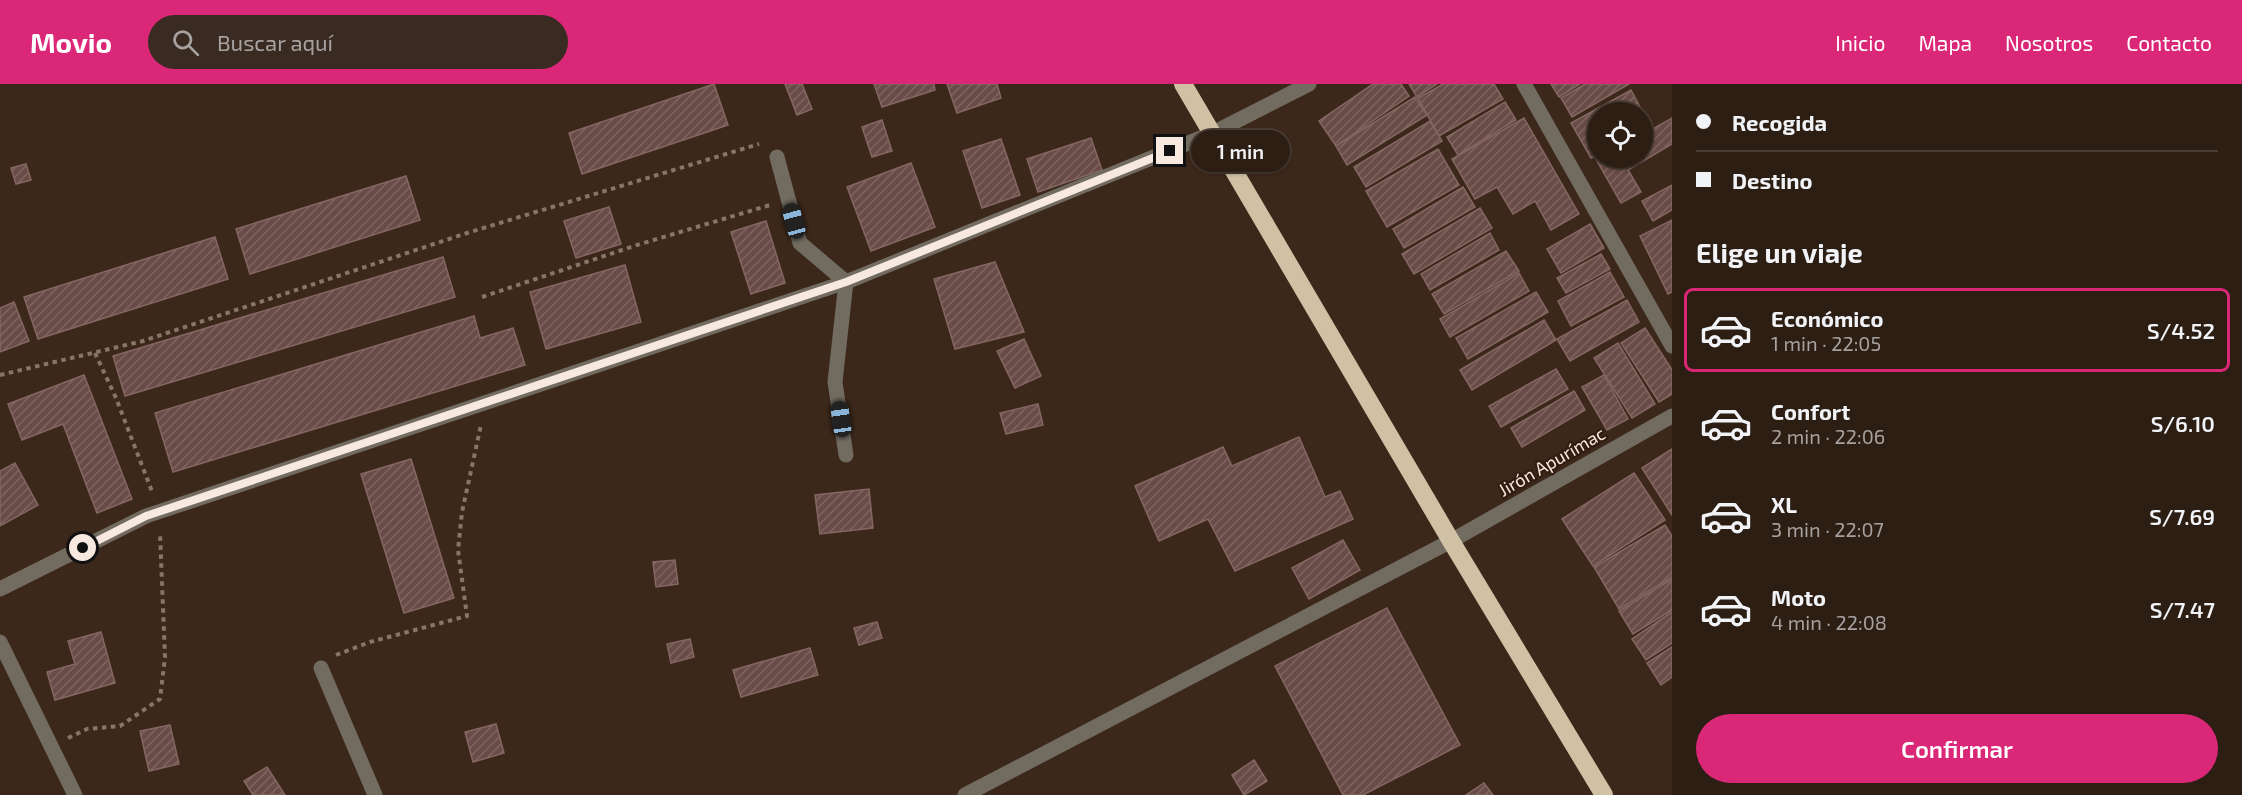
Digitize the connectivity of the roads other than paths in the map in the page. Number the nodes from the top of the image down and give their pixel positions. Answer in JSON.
{"nodes":[{"id":1,"x":1183,"y":84,"type":"edge"},
{"id":2,"x":1309,"y":84,"type":"edge"},
{"id":3,"x":1524,"y":84,"type":"edge"},
{"id":4,"x":1213,"y":133,"type":"junction"},
{"id":5,"x":777,"y":157,"type":"road end"},
{"id":6,"x":846,"y":282,"type":"junction"},
{"id":7,"x":1672,"y":346,"type":"edge"},
{"id":8,"x":1672,"y":416,"type":"edge"},
{"id":9,"x":846,"y":455,"type":"dead end"},
{"id":10,"x":1451,"y":541,"type":"junction"},
{"id":11,"x":0,"y":589,"type":"edge"},
{"id":12,"x":0,"y":642,"type":"edge"},
{"id":13,"x":321,"y":668,"type":"road end"},
{"id":14,"x":75,"y":795,"type":"edge"},
{"id":15,"x":375,"y":795,"type":"edge"},
{"id":16,"x":965,"y":795,"type":"edge"},
{"id":17,"x":1604,"y":795,"type":"edge"}],
"edges":[{"from":1,"to":4,"type":"highway"},
{"from":2,"to":4,"type":"street"},
{"from":3,"to":7,"type":"street"},
{"from":4,"to":6,"type":"street"},
{"from":4,"to":10,"type":"highway"},
{"from":5,"to":6,"type":"street"},
{"from":6,"to":9,"type":"street"},
{"from":6,"to":11,"type":"street"},
{"from":8,"to":10,"type":"street","name":"Jirón Apurímac"},
{"from":10,"to":16,"type":"street","name":"Jirón Apurímac"},
{"from":10,"to":17,"type":"highway"},
{"from":12,"to":14,"type":"street"},
{"from":13,"to":15,"type":"street"}]}
